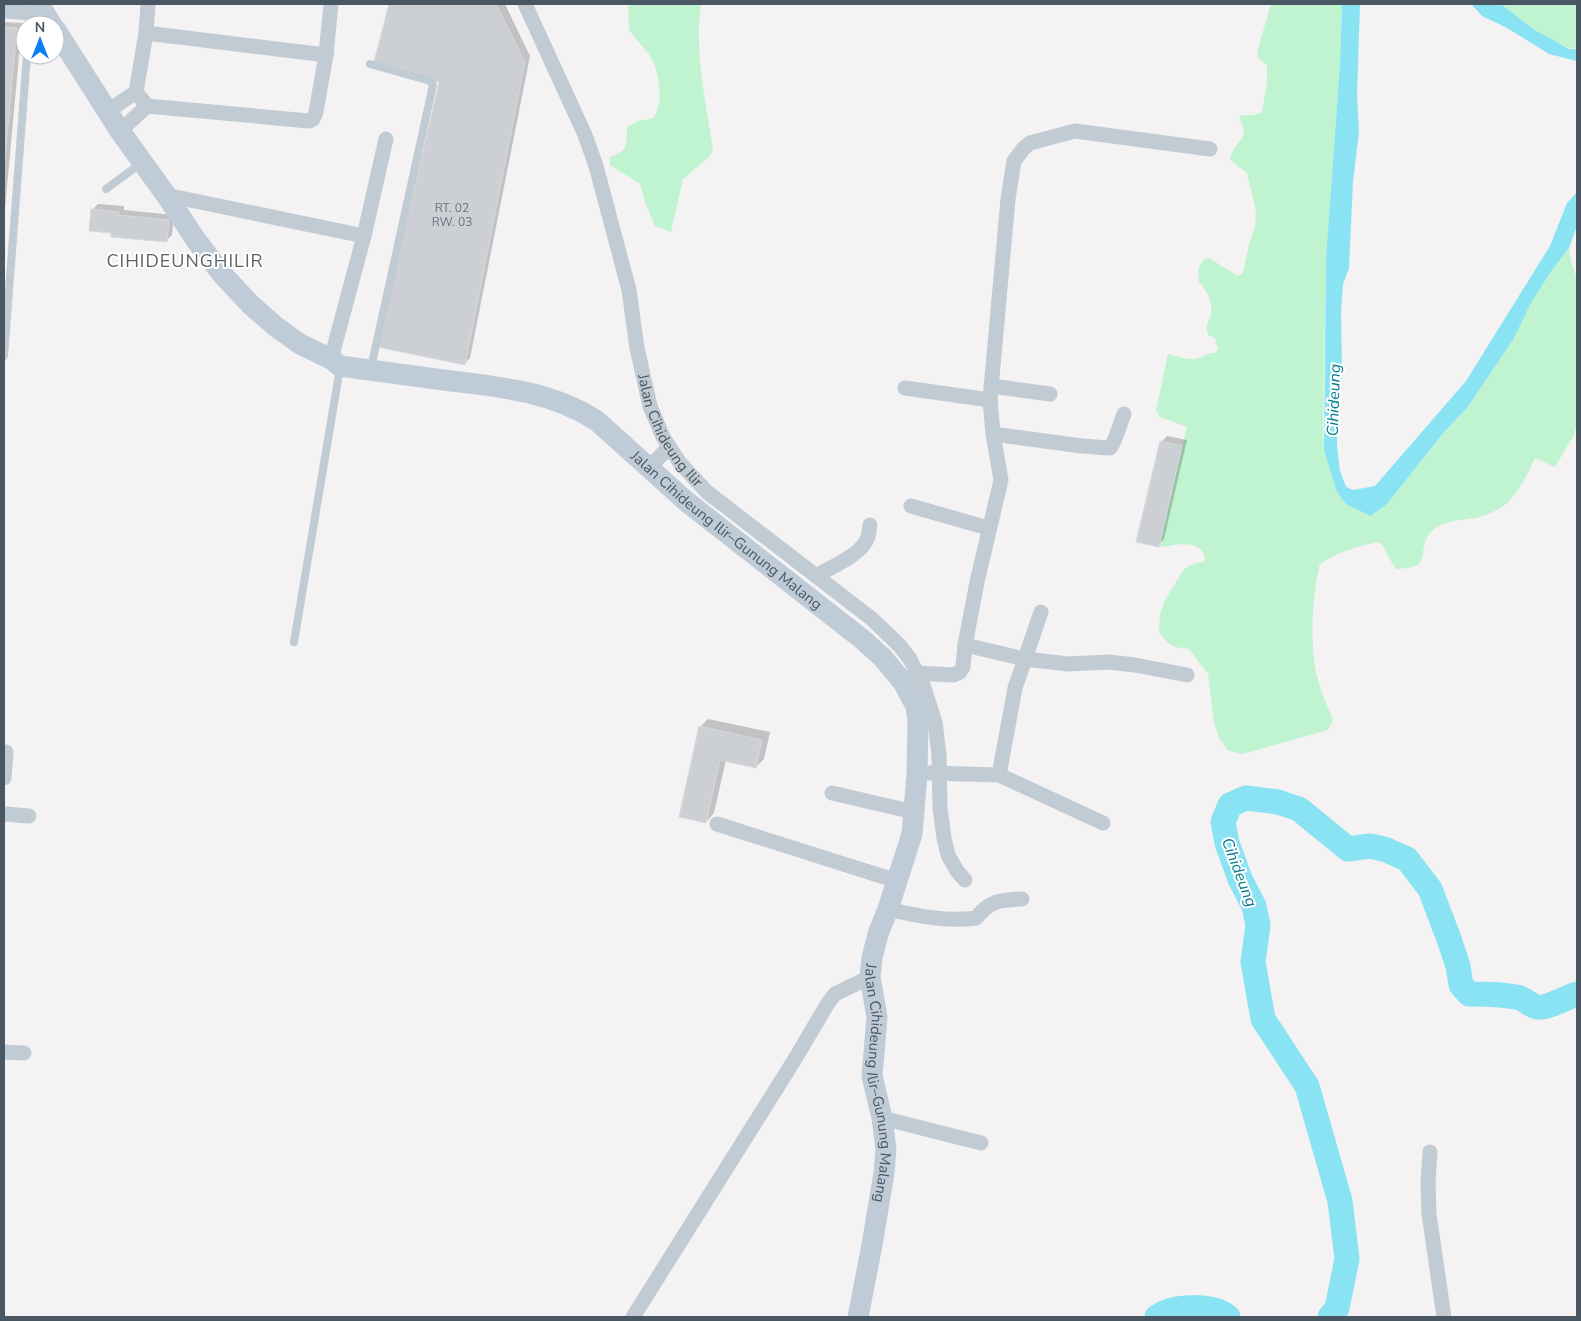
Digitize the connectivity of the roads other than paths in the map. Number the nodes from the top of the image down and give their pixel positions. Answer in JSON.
{"nodes":[{"id":1,"x":148,"y":4,"type":"edge"},
{"id":2,"x":331,"y":4,"type":"edge"},
{"id":3,"x":525,"y":4,"type":"edge"},
{"id":4,"x":4,"y":11,"type":"edge"},
{"id":5,"x":29,"y":15,"type":"edge"},
{"id":6,"x":146,"y":33,"type":"junction"},
{"id":7,"x":65,"y":50,"type":"edge"},
{"id":8,"x":326,"y":55,"type":"junction"},
{"id":9,"x":370,"y":64,"type":"dead end"},
{"id":10,"x":26,"y":65,"type":"edge"},
{"id":11,"x":136,"y":92,"type":"junction"},
{"id":12,"x":147,"y":106,"type":"junction"},
{"id":13,"x":108,"y":111,"type":"junction"},
{"id":14,"x":120,"y":131,"type":"junction"},
{"id":15,"x":386,"y":139,"type":"dead end"},
{"id":16,"x":1210,"y":149,"type":"dead end"},
{"id":17,"x":143,"y":162,"type":"junction"},
{"id":18,"x":106,"y":189,"type":"dead end"},
{"id":19,"x":166,"y":194,"type":"junction"},
{"id":20,"x":4,"y":227,"type":"edge"},
{"id":21,"x":13,"y":227,"type":"junction"},
{"id":22,"x":364,"y":236,"type":"junction"},
{"id":23,"x":4,"y":356,"type":"edge"},
{"id":24,"x":335,"y":362,"type":"junction"},
{"id":25,"x":371,"y":370,"type":"junction"},
{"id":26,"x":905,"y":388,"type":"dead end"},
{"id":27,"x":990,"y":393,"type":"junction"},
{"id":28,"x":1050,"y":394,"type":"dead end"},
{"id":29,"x":1124,"y":414,"type":"dead end"},
{"id":30,"x":993,"y":434,"type":"junction"},
{"id":31,"x":669,"y":447,"type":"junction"},
{"id":32,"x":649,"y":468,"type":"junction"},
{"id":33,"x":911,"y":506,"type":"dead end"},
{"id":34,"x":870,"y":525,"type":"dead end"},
{"id":35,"x":988,"y":528,"type":"junction"},
{"id":36,"x":816,"y":576,"type":"junction"},
{"id":37,"x":1040,"y":612,"type":"dead end"},
{"id":38,"x":294,"y":642,"type":"dead end"},
{"id":39,"x":966,"y":645,"type":"junction"},
{"id":40,"x":1025,"y":659,"type":"junction"},
{"id":41,"x":918,"y":673,"type":"junction"},
{"id":42,"x":1187,"y":675,"type":"dead end"},
{"id":43,"x":6,"y":752,"type":"dead end"},
{"id":44,"x":929,"y":773,"type":"junction"},
{"id":45,"x":999,"y":775,"type":"junction"},
{"id":46,"x":4,"y":778,"type":"edge"},
{"id":47,"x":832,"y":793,"type":"dead end"},
{"id":48,"x":914,"y":812,"type":"junction"},
{"id":49,"x":4,"y":814,"type":"edge"},
{"id":50,"x":29,"y":816,"type":"dead end"},
{"id":51,"x":1103,"y":823,"type":"dead end"},
{"id":52,"x":717,"y":824,"type":"dead end"},
{"id":53,"x":965,"y":880,"type":"dead end"},
{"id":54,"x":897,"y":881,"type":"junction"},
{"id":55,"x":1022,"y":900,"type":"dead end"},
{"id":56,"x":888,"y":909,"type":"junction"},
{"id":57,"x":864,"y":980,"type":"junction"},
{"id":58,"x":4,"y":1052,"type":"edge"},
{"id":59,"x":24,"y":1053,"type":"dead end"},
{"id":60,"x":882,"y":1118,"type":"junction"},
{"id":61,"x":981,"y":1143,"type":"dead end"},
{"id":62,"x":1430,"y":1152,"type":"dead end"},
{"id":63,"x":633,"y":1317,"type":"edge"},
{"id":64,"x":858,"y":1317,"type":"edge"},
{"id":65,"x":1444,"y":1317,"type":"edge"}],
"edges":[{"from":1,"to":6,"type":"street"},
{"from":2,"to":8,"type":"street"},
{"from":3,"to":31,"type":"street","name":"Jalan Cihideung Ilir"},
{"from":4,"to":5,"type":"street"},
{"from":6,"to":8,"type":"street"},
{"from":6,"to":11,"type":"street"},
{"from":7,"to":13,"type":"main road","name":"Jalan Cihideung Ilir–Gunung Malang"},
{"from":8,"to":12,"type":"street"},
{"from":9,"to":25,"type":"lane"},
{"from":10,"to":21,"type":"lane"},
{"from":11,"to":12,"type":"street"},
{"from":11,"to":13,"type":"street"},
{"from":12,"to":14,"type":"street"},
{"from":13,"to":14,"type":"main road","name":"Jalan Cihideung Ilir–Gunung Malang"},
{"from":14,"to":17,"type":"main road","name":"Jalan Cihideung Ilir–Gunung Malang"},
{"from":15,"to":22,"type":"street"},
{"from":16,"to":27,"type":"street"},
{"from":17,"to":18,"type":"lane"},
{"from":17,"to":19,"type":"main road","name":"Jalan Cihideung Ilir–Gunung Malang"},
{"from":19,"to":22,"type":"street"},
{"from":19,"to":24,"type":"main road","name":"Jalan Cihideung Ilir–Gunung Malang"},
{"from":20,"to":21,"type":"lane"},
{"from":21,"to":23,"type":"lane"},
{"from":22,"to":24,"type":"street"},
{"from":24,"to":25,"type":"main road","name":"Jalan Cihideung Ilir–Gunung Malang"},
{"from":24,"to":38,"type":"lane"},
{"from":25,"to":32,"type":"main road","name":"Jalan Cihideung Ilir–Gunung Malang"},
{"from":26,"to":27,"type":"street"},
{"from":27,"to":28,"type":"street"},
{"from":27,"to":30,"type":"street"},
{"from":29,"to":30,"type":"street"},
{"from":30,"to":35,"type":"street"},
{"from":31,"to":32,"type":"street"},
{"from":31,"to":36,"type":"street","name":"Jalan Cihideung Ilir"},
{"from":32,"to":44,"type":"main road","name":"Jalan Cihideung Ilir–Gunung Malang"},
{"from":33,"to":35,"type":"street"},
{"from":34,"to":36,"type":"street"},
{"from":35,"to":39,"type":"street"},
{"from":36,"to":41,"type":"street","name":"Jalan Cihideung Ilir"},
{"from":37,"to":40,"type":"street"},
{"from":39,"to":40,"type":"street"},
{"from":39,"to":41,"type":"street"},
{"from":40,"to":42,"type":"street"},
{"from":40,"to":45,"type":"street"},
{"from":41,"to":44,"type":"street","name":"Jalan Cihideung Ilir"},
{"from":43,"to":46,"type":"street"},
{"from":44,"to":45,"type":"street"},
{"from":44,"to":48,"type":"main road","name":"Jalan Cihideung Ilir–Gunung Malang"},
{"from":44,"to":53,"type":"street","name":"Jalan Cihideung Ilir"},
{"from":45,"to":51,"type":"street"},
{"from":47,"to":48,"type":"street"},
{"from":48,"to":54,"type":"main road","name":"Jalan Cihideung Ilir–Gunung Malang"},
{"from":49,"to":50,"type":"street"},
{"from":52,"to":54,"type":"street"},
{"from":54,"to":56,"type":"main road","name":"Jalan Cihideung Ilir–Gunung Malang"},
{"from":55,"to":56,"type":"street"},
{"from":56,"to":57,"type":"main road","name":"Jalan Cihideung Ilir–Gunung Malang"},
{"from":57,"to":60,"type":"main road","name":"Jalan Cihideung Ilir–Gunung Malang"},
{"from":57,"to":63,"type":"street"},
{"from":58,"to":59,"type":"street"},
{"from":60,"to":61,"type":"street"},
{"from":60,"to":64,"type":"main road","name":"Jalan Cihideung Ilir–Gunung Malang"},
{"from":62,"to":65,"type":"street"}]}
